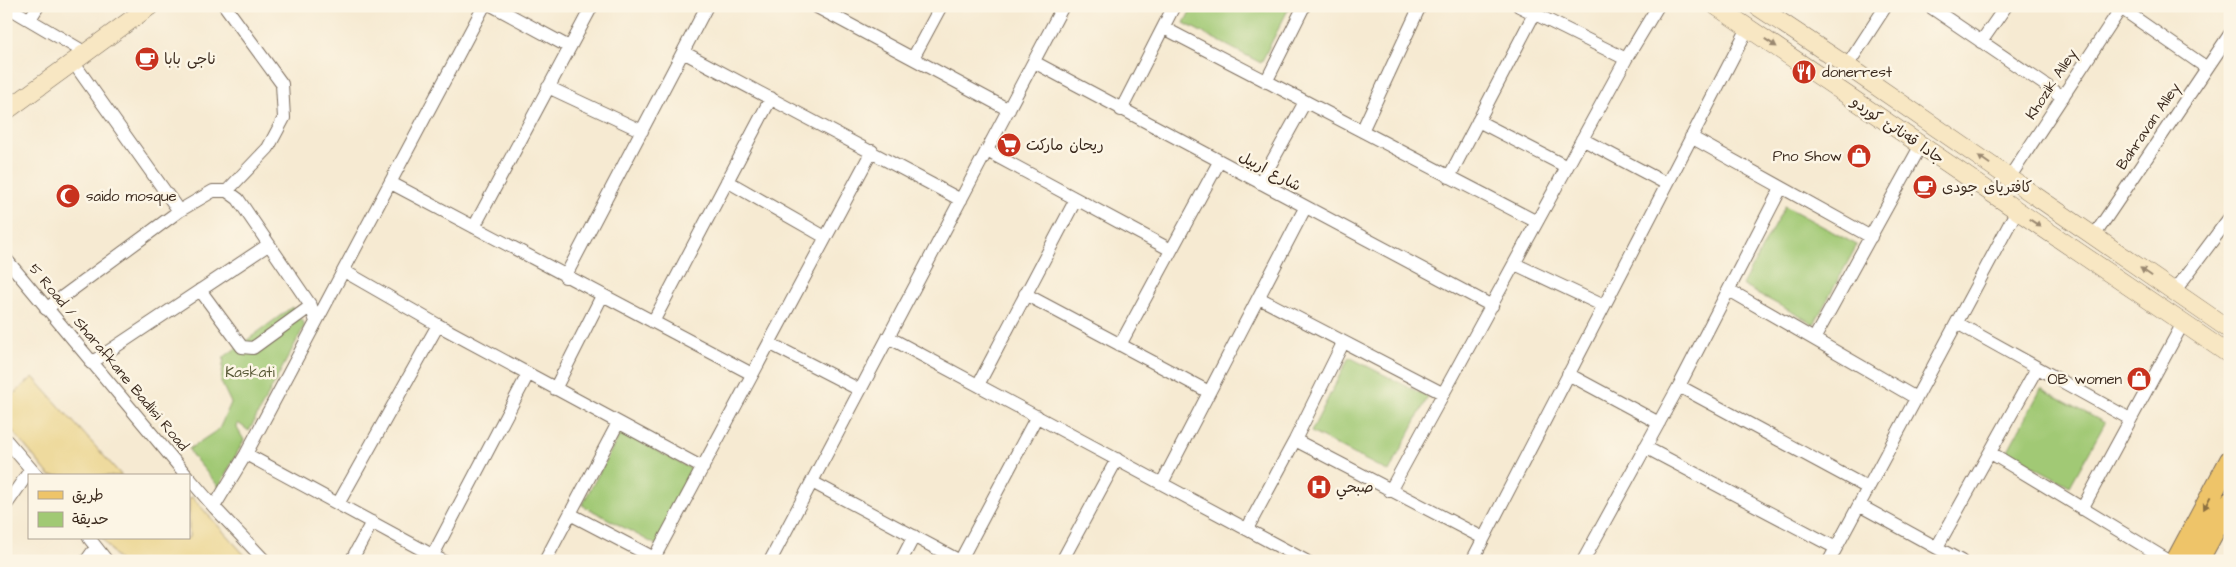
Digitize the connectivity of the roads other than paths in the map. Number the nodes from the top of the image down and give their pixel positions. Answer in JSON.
{"nodes":[{"id":1,"x":6,"y":6,"type":"edge"},
{"id":2,"x":38,"y":6,"type":"edge"},
{"id":3,"x":150,"y":6,"type":"edge"},
{"id":4,"x":224,"y":6,"type":"edge"},
{"id":5,"x":484,"y":6,"type":"edge"},
{"id":6,"x":493,"y":6,"type":"edge"},
{"id":7,"x":592,"y":6,"type":"edge"},
{"id":8,"x":707,"y":6,"type":"edge"},
{"id":9,"x":815,"y":6,"type":"edge"},
{"id":10,"x":941,"y":6,"type":"edge"},
{"id":11,"x":1063,"y":6,"type":"edge"},
{"id":12,"x":1174,"y":6,"type":"edge"},
{"id":13,"x":1304,"y":6,"type":"edge"},
{"id":14,"x":1420,"y":6,"type":"edge"},
{"id":15,"x":1519,"y":6,"type":"edge"},
{"id":16,"x":1658,"y":6,"type":"edge"},
{"id":17,"x":1716,"y":6,"type":"edge"},
{"id":18,"x":1757,"y":6,"type":"edge"},
{"id":19,"x":1886,"y":6,"type":"edge"},
{"id":20,"x":1929,"y":6,"type":"edge"},
{"id":21,"x":2006,"y":6,"type":"edge"},
{"id":22,"x":2119,"y":7,"type":"edge"},
{"id":23,"x":1534,"y":14,"type":"junction"},
{"id":24,"x":30,"y":19,"type":"junction"},
{"id":25,"x":1164,"y":28,"type":"junction"},
{"id":26,"x":1748,"y":28,"type":"junction"},
{"id":27,"x":2230,"y":34,"type":"edge"},
{"id":28,"x":1981,"y":42,"type":"junction"},
{"id":29,"x":569,"y":47,"type":"junction"},
{"id":30,"x":683,"y":52,"type":"junction"},
{"id":31,"x":80,"y":58,"type":"junction"},
{"id":32,"x":912,"y":58,"type":"junction"},
{"id":33,"x":1626,"y":59,"type":"junction"},
{"id":34,"x":1034,"y":62,"type":"junction"},
{"id":35,"x":1847,"y":66,"type":"junction"},
{"id":36,"x":2207,"y":68,"type":"junction"},
{"id":37,"x":1266,"y":82,"type":"junction"},
{"id":38,"x":548,"y":87,"type":"junction"},
{"id":39,"x":2062,"y":97,"type":"junction"},
{"id":40,"x":771,"y":98,"type":"junction"},
{"id":41,"x":1306,"y":102,"type":"junction"},
{"id":42,"x":1009,"y":110,"type":"junction"},
{"id":43,"x":1121,"y":110,"type":"junction"},
{"id":44,"x":6,"y":111,"type":"edge"},
{"id":45,"x":1478,"y":121,"type":"junction"},
{"id":46,"x":642,"y":130,"type":"junction"},
{"id":47,"x":1362,"y":131,"type":"junction"},
{"id":48,"x":1691,"y":137,"type":"junction"},
{"id":49,"x":1582,"y":140,"type":"junction"},
{"id":50,"x":1921,"y":145,"type":"junction"},
{"id":51,"x":987,"y":151,"type":"junction"},
{"id":52,"x":872,"y":152,"type":"junction"},
{"id":53,"x":1219,"y":162,"type":"junction"},
{"id":54,"x":1568,"y":167,"type":"junction"},
{"id":55,"x":1449,"y":177,"type":"junction"},
{"id":56,"x":2009,"y":178,"type":"junction"},
{"id":57,"x":727,"y":181,"type":"junction"},
{"id":58,"x":391,"y":183,"type":"junction"},
{"id":59,"x":1260,"y":183,"type":"junction"},
{"id":60,"x":1667,"y":184,"type":"junction"},
{"id":61,"x":1781,"y":188,"type":"junction"},
{"id":62,"x":227,"y":191,"type":"junction"},
{"id":63,"x":1076,"y":199,"type":"junction"},
{"id":64,"x":961,"y":200,"type":"junction"},
{"id":65,"x":1305,"y":208,"type":"junction"},
{"id":66,"x":2017,"y":210,"type":"junction"},
{"id":67,"x":179,"y":211,"type":"junction"},
{"id":68,"x":2230,"y":217,"type":"edge"},
{"id":69,"x":1537,"y":222,"type":"junction"},
{"id":70,"x":474,"y":227,"type":"junction"},
{"id":71,"x":2094,"y":236,"type":"junction"},
{"id":72,"x":825,"y":237,"type":"junction"},
{"id":73,"x":1870,"y":237,"type":"junction"},
{"id":74,"x":268,"y":245,"type":"junction"},
{"id":75,"x":1171,"y":250,"type":"junction"},
{"id":76,"x":6,"y":260,"type":"edge"},
{"id":77,"x":1515,"y":264,"type":"junction"},
{"id":78,"x":344,"y":271,"type":"junction"},
{"id":79,"x":565,"y":277,"type":"junction"},
{"id":80,"x":200,"y":290,"type":"junction"},
{"id":81,"x":1729,"y":290,"type":"junction"},
{"id":82,"x":2174,"y":292,"type":"junction"},
{"id":83,"x":1025,"y":294,"type":"junction"},
{"id":84,"x":602,"y":296,"type":"junction"},
{"id":85,"x":1259,"y":298,"type":"junction"},
{"id":86,"x":310,"y":306,"type":"junction"},
{"id":87,"x":1492,"y":306,"type":"junction"},
{"id":88,"x":1604,"y":306,"type":"junction"},
{"id":89,"x":46,"y":309,"type":"junction"},
{"id":90,"x":316,"y":322,"type":"junction"},
{"id":91,"x":653,"y":322,"type":"junction"},
{"id":92,"x":1957,"y":323,"type":"junction"},
{"id":93,"x":2183,"y":323,"type":"junction"},
{"id":94,"x":438,"y":325,"type":"junction"},
{"id":95,"x":2230,"y":330,"type":"edge"},
{"id":96,"x":888,"y":337,"type":"junction"},
{"id":97,"x":1814,"y":339,"type":"junction"},
{"id":98,"x":769,"y":343,"type":"junction"},
{"id":99,"x":1343,"y":343,"type":"junction"},
{"id":100,"x":1120,"y":345,"type":"junction"},
{"id":101,"x":2230,"y":355,"type":"edge"},
{"id":102,"x":91,"y":363,"type":"junction"},
{"id":103,"x":2037,"y":368,"type":"junction"},
{"id":104,"x":528,"y":374,"type":"junction"},
{"id":105,"x":752,"y":374,"type":"junction"},
{"id":106,"x":1568,"y":374,"type":"junction"},
{"id":107,"x":978,"y":385,"type":"junction"},
{"id":108,"x":1679,"y":386,"type":"junction"},
{"id":109,"x":555,"y":389,"type":"junction"},
{"id":110,"x":860,"y":390,"type":"junction"},
{"id":111,"x":1209,"y":392,"type":"junction"},
{"id":112,"x":1442,"y":393,"type":"junction"},
{"id":113,"x":1916,"y":398,"type":"junction"},
{"id":114,"x":1037,"y":416,"type":"junction"},
{"id":115,"x":2130,"y":420,"type":"junction"},
{"id":116,"x":618,"y":423,"type":"junction"},
{"id":117,"x":1658,"y":423,"type":"junction"},
{"id":118,"x":6,"y":440,"type":"edge"},
{"id":119,"x":1295,"y":440,"type":"junction"},
{"id":120,"x":1645,"y":447,"type":"junction"},
{"id":121,"x":1991,"y":453,"type":"junction"},
{"id":122,"x":246,"y":454,"type":"junction"},
{"id":123,"x":1117,"y":459,"type":"junction"},
{"id":124,"x":2230,"y":460,"type":"edge"},
{"id":125,"x":703,"y":468,"type":"junction"},
{"id":126,"x":34,"y":472,"type":"edge"},
{"id":127,"x":185,"y":474,"type":"edge"},
{"id":128,"x":28,"y":479,"type":"edge"},
{"id":129,"x":190,"y":479,"type":"edge"},
{"id":130,"x":812,"y":482,"type":"junction"},
{"id":131,"x":1162,"y":483,"type":"junction"},
{"id":132,"x":1868,"y":488,"type":"junction"},
{"id":133,"x":1390,"y":491,"type":"junction"},
{"id":134,"x":2230,"y":502,"type":"edge"},
{"id":135,"x":338,"y":504,"type":"junction"},
{"id":136,"x":6,"y":505,"type":"edge"},
{"id":137,"x":1860,"y":505,"type":"junction"},
{"id":138,"x":214,"y":508,"type":"junction"},
{"id":139,"x":2082,"y":509,"type":"junction"},
{"id":140,"x":570,"y":514,"type":"junction"},
{"id":141,"x":372,"y":522,"type":"junction"},
{"id":142,"x":1248,"y":528,"type":"junction"},
{"id":143,"x":914,"y":536,"type":"junction"},
{"id":144,"x":1483,"y":538,"type":"junction"},
{"id":145,"x":93,"y":543,"type":"edge"},
{"id":146,"x":1937,"y":547,"type":"junction"},
{"id":147,"x":1836,"y":548,"type":"junction"},
{"id":148,"x":438,"y":558,"type":"edge"},
{"id":149,"x":657,"y":559,"type":"edge"},
{"id":150,"x":86,"y":561,"type":"edge"},
{"id":151,"x":107,"y":561,"type":"edge"},
{"id":152,"x":265,"y":561,"type":"edge"},
{"id":153,"x":351,"y":561,"type":"edge"},
{"id":154,"x":545,"y":561,"type":"edge"},
{"id":155,"x":770,"y":561,"type":"edge"},
{"id":156,"x":901,"y":561,"type":"edge"},
{"id":157,"x":960,"y":561,"type":"edge"},
{"id":158,"x":1062,"y":561,"type":"edge"},
{"id":159,"x":1306,"y":561,"type":"edge"},
{"id":160,"x":1472,"y":561,"type":"edge"},
{"id":161,"x":1583,"y":561,"type":"edge"},
{"id":162,"x":1829,"y":561,"type":"edge"},
{"id":163,"x":1961,"y":561,"type":"edge"},
{"id":164,"x":2169,"y":561,"type":"edge"},
{"id":165,"x":2176,"y":561,"type":"edge"},
{"id":166,"x":2198,"y":561,"type":"edge"}],
"edges":[{"from":1,"to":24,"type":"street"},
{"from":2,"to":24,"type":"street"},
{"from":3,"to":31,"type":"street"},
{"from":4,"to":62,"type":"street"},
{"from":5,"to":58,"type":"street"},
{"from":6,"to":29,"type":"street"},
{"from":7,"to":29,"type":"street"},
{"from":8,"to":30,"type":"street"},
{"from":9,"to":32,"type":"street"},
{"from":10,"to":32,"type":"street"},
{"from":11,"to":34,"type":"street"},
{"from":12,"to":25,"type":"street"},
{"from":13,"to":37,"type":"street"},
{"from":14,"to":47,"type":"street"},
{"from":15,"to":23,"type":"street"},
{"from":16,"to":33,"type":"street"},
{"from":17,"to":26,"type":"street","name":"جادا قەناتێ کوردو"},
{"from":18,"to":35,"type":"street","name":"جادا قەناتێ کوردو"},
{"from":19,"to":35,"type":"street"},
{"from":20,"to":28,"type":"street"},
{"from":21,"to":28,"type":"street"},
{"from":22,"to":36,"type":"street"},
{"from":22,"to":39,"type":"street","name":"Khozik Alley"},
{"from":23,"to":33,"type":"street"},
{"from":23,"to":45,"type":"street"},
{"from":24,"to":31,"type":"street"},
{"from":25,"to":37,"type":"street"},
{"from":25,"to":43,"type":"street"},
{"from":26,"to":48,"type":"street"},
{"from":26,"to":50,"type":"street","name":"جادا قەناتێ کوردو","one_way":true},
{"from":27,"to":36,"type":"street","name":"Bahravan Alley"},
{"from":28,"to":39,"type":"street"},
{"from":29,"to":38,"type":"street"},
{"from":30,"to":40,"type":"street"},
{"from":30,"to":46,"type":"street"},
{"from":31,"to":44,"type":"street"},
{"from":31,"to":67,"type":"street"},
{"from":32,"to":42,"type":"street"},
{"from":33,"to":49,"type":"street"},
{"from":34,"to":42,"type":"street"},
{"from":34,"to":43,"type":"street","name":"شارع اربيل"},
{"from":56,"to":35,"type":"street","name":"جادا قەناتێ کوردو","one_way":true},
{"from":36,"to":71,"type":"street","name":"Bahravan Alley"},
{"from":37,"to":41,"type":"street"},
{"from":38,"to":46,"type":"street"},
{"from":38,"to":70,"type":"street"},
{"from":39,"to":56,"type":"street","name":"Khozik Alley"},
{"from":40,"to":52,"type":"street"},
{"from":40,"to":57,"type":"street"},
{"from":41,"to":47,"type":"street"},
{"from":41,"to":59,"type":"street"},
{"from":42,"to":51,"type":"street"},
{"from":43,"to":53,"type":"street","name":"شارع اربيل"},
{"from":45,"to":54,"type":"street"},
{"from":45,"to":55,"type":"street"},
{"from":46,"to":79,"type":"street"},
{"from":47,"to":55,"type":"street"},
{"from":48,"to":60,"type":"street"},
{"from":48,"to":61,"type":"street"},
{"from":49,"to":54,"type":"street"},
{"from":49,"to":60,"type":"street"},
{"from":50,"to":66,"type":"street","name":"جادا قەناتێ کوردو"},
{"from":50,"to":73,"type":"street"},
{"from":51,"to":63,"type":"street"},
{"from":51,"to":64,"type":"street"},
{"from":52,"to":64,"type":"street"},
{"from":52,"to":72,"type":"street"},
{"from":53,"to":59,"type":"street","name":"شارع اربيل"},
{"from":53,"to":75,"type":"street"},
{"from":54,"to":69,"type":"street"},
{"from":55,"to":69,"type":"street"},
{"from":56,"to":71,"type":"street","name":"جادا قەناتێ کوردو"},
{"from":57,"to":72,"type":"street"},
{"from":57,"to":91,"type":"street"},
{"from":58,"to":70,"type":"street"},
{"from":58,"to":78,"type":"street"},
{"from":59,"to":65,"type":"street","name":"شارع اربيل"},
{"from":60,"to":88,"type":"street"},
{"from":61,"to":73,"type":"street"},
{"from":61,"to":81,"type":"street"},
{"from":62,"to":67,"type":"street"},
{"from":62,"to":74,"type":"street"},
{"from":63,"to":75,"type":"street"},
{"from":63,"to":83,"type":"street"},
{"from":64,"to":96,"type":"street"},
{"from":65,"to":85,"type":"street"},
{"from":65,"to":87,"type":"street","name":"شارع اربيل"},
{"from":66,"to":92,"type":"street"},
{"from":66,"to":93,"type":"street","name":"جادا قەناتێ کوردو","one_way":true},
{"from":67,"to":89,"type":"street"},
{"from":68,"to":82,"type":"street"},
{"from":69,"to":77,"type":"street"},
{"from":70,"to":79,"type":"street"},
{"from":82,"to":71,"type":"street","name":"جادا قەناتێ کوردو","one_way":true},
{"from":72,"to":98,"type":"street"},
{"from":73,"to":97,"type":"street"},
{"from":74,"to":80,"type":"street"},
{"from":74,"to":86,"type":"street"},
{"from":75,"to":100,"type":"street"},
{"from":76,"to":89,"type":"street","name":"5 Road / Sharafkane Badlisi Road"},
{"from":77,"to":87,"type":"street"},
{"from":77,"to":88,"type":"street"},
{"from":78,"to":90,"type":"street"},
{"from":78,"to":94,"type":"street"},
{"from":79,"to":84,"type":"street"},
{"from":80,"to":86,"type":"street"},
{"from":80,"to":102,"type":"street"},
{"from":81,"to":97,"type":"street"},
{"from":81,"to":108,"type":"street"},
{"from":82,"to":95,"type":"street","name":"جادا قەناتێ کوردو"},
{"from":83,"to":100,"type":"street"},
{"from":83,"to":107,"type":"street"},
{"from":84,"to":91,"type":"street"},
{"from":84,"to":109,"type":"street"},
{"from":85,"to":99,"type":"street"},
{"from":85,"to":111,"type":"street"},
{"from":86,"to":90,"type":"street"},
{"from":87,"to":112,"type":"street"},
{"from":88,"to":106,"type":"street"},
{"from":89,"to":102,"type":"street","name":"5 Road / Sharafkane Badlisi Road"},
{"from":90,"to":122,"type":"street"},
{"from":91,"to":105,"type":"street"},
{"from":92,"to":103,"type":"street"},
{"from":92,"to":113,"type":"street"},
{"from":93,"to":101,"type":"street","name":"جادا قەناتێ کوردو"},
{"from":93,"to":115,"type":"street"},
{"from":94,"to":104,"type":"street"},
{"from":94,"to":135,"type":"street"},
{"from":96,"to":107,"type":"street"},
{"from":96,"to":110,"type":"street"},
{"from":97,"to":113,"type":"street"},
{"from":98,"to":105,"type":"street"},
{"from":98,"to":110,"type":"street"},
{"from":99,"to":112,"type":"street"},
{"from":99,"to":119,"type":"street"},
{"from":100,"to":111,"type":"street"},
{"from":102,"to":127,"type":"street","name":"5 Road / Sharafkane Badlisi Road"},
{"from":103,"to":115,"type":"street"},
{"from":103,"to":121,"type":"street"},
{"from":104,"to":109,"type":"street"},
{"from":104,"to":148,"type":"street"},
{"from":105,"to":125,"type":"street"},
{"from":106,"to":117,"type":"street"},
{"from":106,"to":144,"type":"street"},
{"from":107,"to":114,"type":"street"},
{"from":108,"to":117,"type":"street"},
{"from":108,"to":132,"type":"street"},
{"from":109,"to":116,"type":"street"},
{"from":110,"to":130,"type":"street"},
{"from":111,"to":131,"type":"street"},
{"from":112,"to":133,"type":"street"},
{"from":113,"to":132,"type":"street"},
{"from":114,"to":123,"type":"street"},
{"from":114,"to":157,"type":"street"},
{"from":115,"to":139,"type":"street"},
{"from":116,"to":125,"type":"street"},
{"from":116,"to":140,"type":"street"},
{"from":117,"to":120,"type":"street"},
{"from":118,"to":126,"type":"street"},
{"from":119,"to":133,"type":"street"},
{"from":119,"to":142,"type":"street"},
{"from":120,"to":147,"type":"street"},
{"from":120,"to":161,"type":"street"},
{"from":121,"to":139,"type":"street"},
{"from":121,"to":146,"type":"street"},
{"from":122,"to":135,"type":"street"},
{"from":122,"to":138,"type":"street"},
{"from":123,"to":131,"type":"street"},
{"from":123,"to":158,"type":"street"},
{"from":124,"to":165,"type":"main road","one_way":true},
{"from":125,"to":149,"type":"street"},
{"from":128,"to":136,"type":"street"},
{"from":129,"to":138,"type":"street","name":"5 Road / Sharafkane Badlisi Road"},
{"from":130,"to":143,"type":"street"},
{"from":130,"to":155,"type":"street"},
{"from":131,"to":142,"type":"street"},
{"from":132,"to":137,"type":"street"},
{"from":133,"to":144,"type":"street"},
{"from":134,"to":166,"type":"main road"},
{"from":135,"to":141,"type":"street"},
{"from":137,"to":146,"type":"street"},
{"from":137,"to":147,"type":"street"},
{"from":138,"to":152,"type":"street","name":"5 Road / Sharafkane Badlisi Road"},
{"from":139,"to":164,"type":"street"},
{"from":140,"to":149,"type":"street"},
{"from":140,"to":154,"type":"street"},
{"from":141,"to":148,"type":"street"},
{"from":141,"to":153,"type":"street"},
{"from":142,"to":159,"type":"street"},
{"from":143,"to":156,"type":"street"},
{"from":143,"to":157,"type":"street"},
{"from":144,"to":160,"type":"street"},
{"from":145,"to":150,"type":"street"},
{"from":145,"to":151,"type":"street"},
{"from":146,"to":163,"type":"street"},
{"from":147,"to":162,"type":"street"}]}
